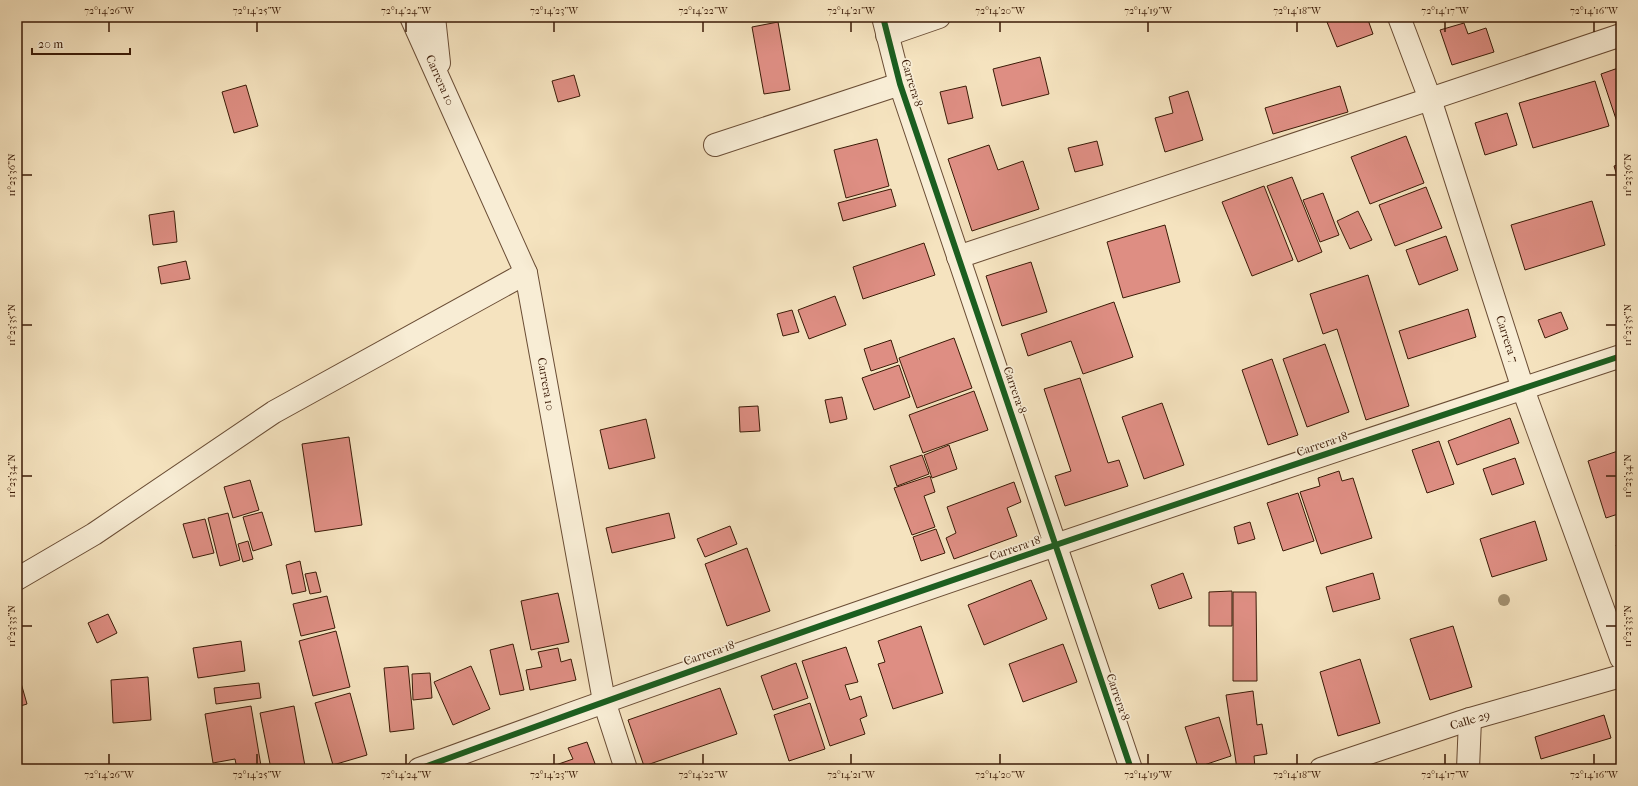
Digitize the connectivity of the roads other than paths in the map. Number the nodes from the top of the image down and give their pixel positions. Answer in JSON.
{"nodes":[{"id":1,"x":412,"y":17,"type":"edge"},
{"id":2,"x":434,"y":17,"type":"edge"},
{"id":3,"x":939,"y":17,"type":"edge"},
{"id":4,"x":1399,"y":17,"type":"edge"},
{"id":5,"x":885,"y":26,"type":"edge"},
{"id":6,"x":1621,"y":35,"type":"edge"},
{"id":7,"x":440,"y":80,"type":"junction"},
{"id":8,"x":900,"y":84,"type":"junction"},
{"id":9,"x":1430,"y":99,"type":"junction"},
{"id":10,"x":715,"y":145,"type":"dead end"},
{"id":11,"x":958,"y":257,"type":"junction"},
{"id":12,"x":526,"y":273,"type":"junction"},
{"id":13,"x":1621,"y":356,"type":"edge"},
{"id":14,"x":1523,"y":388,"type":"junction"},
{"id":15,"x":1055,"y":545,"type":"junction"},
{"id":16,"x":17,"y":579,"type":"edge"},
{"id":17,"x":1621,"y":658,"type":"edge"},
{"id":18,"x":1621,"y":676,"type":"edge"},
{"id":19,"x":604,"y":701,"type":"junction"},
{"id":20,"x":1470,"y":719,"type":"junction"},
{"id":21,"x":419,"y":769,"type":"edge"},
{"id":22,"x":626,"y":769,"type":"edge"},
{"id":23,"x":1131,"y":769,"type":"edge"},
{"id":24,"x":1321,"y":769,"type":"edge"},
{"id":25,"x":1468,"y":769,"type":"edge"}],
"edges":[{"from":1,"to":7,"type":"street","name":"Carrera 10"},
{"from":2,"to":7,"type":"street"},
{"from":3,"to":5,"type":"street"},
{"from":4,"to":9,"type":"street","name":"Carrera 7"},
{"from":5,"to":8,"type":"street","name":"Carrera 8"},
{"from":6,"to":9,"type":"street"},
{"from":7,"to":12,"type":"street","name":"Carrera 10"},
{"from":8,"to":10,"type":"street"},
{"from":8,"to":11,"type":"street","name":"Carrera 8"},
{"from":9,"to":11,"type":"street"},
{"from":9,"to":14,"type":"street","name":"Carrera 7"},
{"from":11,"to":15,"type":"street","name":"Carrera 8"},
{"from":12,"to":16,"type":"street"},
{"from":12,"to":19,"type":"street","name":"Carrera 10"},
{"from":13,"to":14,"type":"street","name":"Carrera 18"},
{"from":14,"to":15,"type":"street","name":"Carrera 18"},
{"from":14,"to":17,"type":"street","name":"Carrera 7"},
{"from":15,"to":19,"type":"street","name":"Carrera 18"},
{"from":15,"to":23,"type":"street","name":"Carrera 8"},
{"from":18,"to":20,"type":"street","name":"Calle 29"},
{"from":19,"to":21,"type":"street","name":"Carrera 18"},
{"from":19,"to":22,"type":"street","name":"Carrera 10"},
{"from":20,"to":24,"type":"street","name":"Calle 29"},
{"from":20,"to":25,"type":"street"}]}
